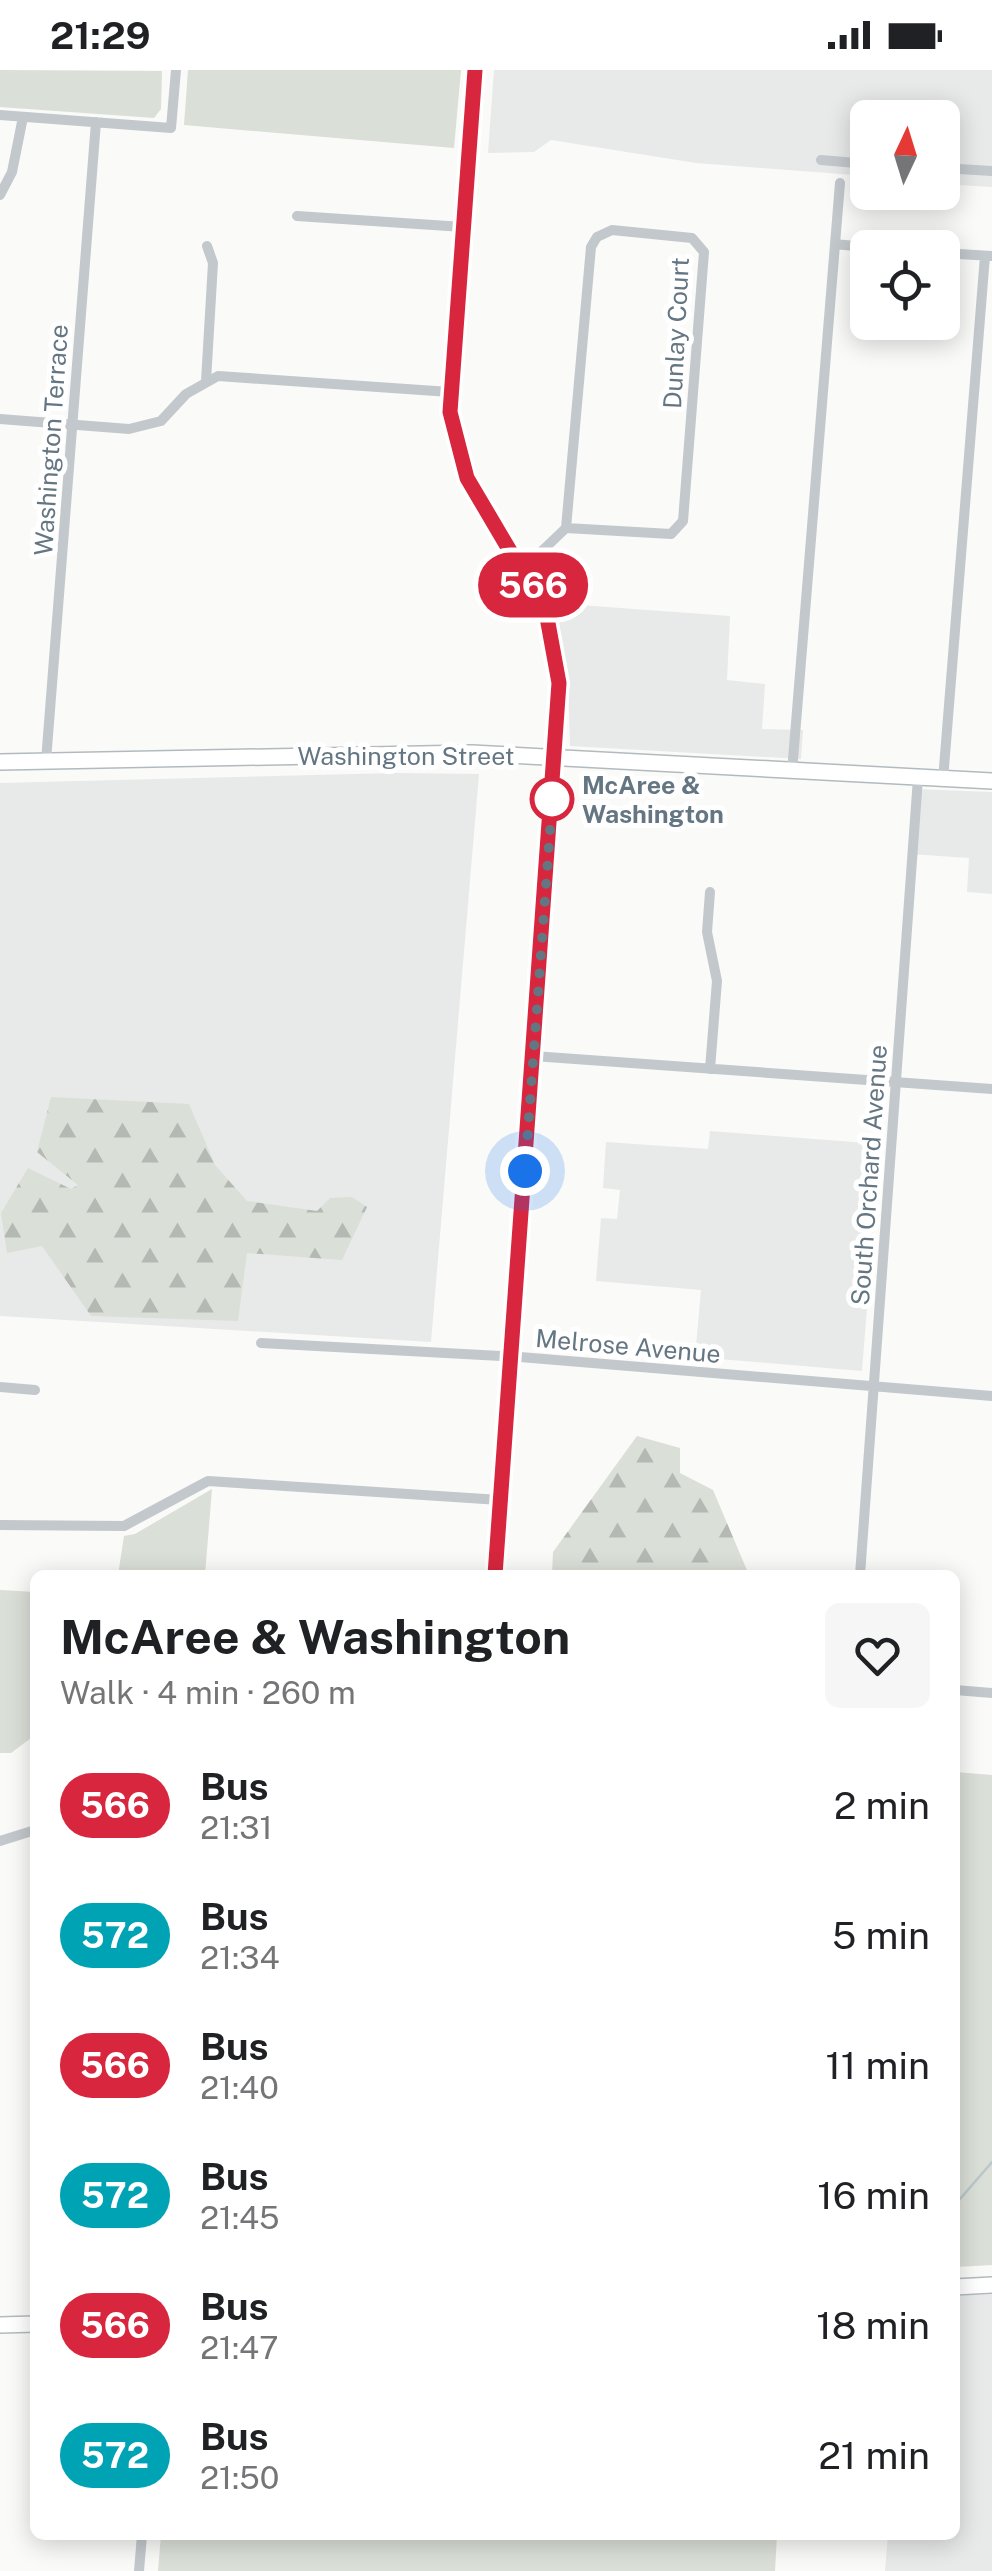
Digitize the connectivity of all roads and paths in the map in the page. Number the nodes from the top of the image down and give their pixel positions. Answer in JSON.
{"nodes":[{"id":1,"x":176,"y":70,"type":"edge"},
{"id":2,"x":475,"y":70,"type":"edge"},
{"id":3,"x":0,"y":116,"type":"edge"},
{"id":4,"x":23,"y":117,"type":"junction"},
{"id":5,"x":96,"y":122,"type":"junction"},
{"id":6,"x":821,"y":160,"type":"dead end"},
{"id":7,"x":850,"y":162,"type":"edge"},
{"id":8,"x":960,"y":169,"type":"edge"},
{"id":9,"x":992,"y":171,"type":"edge"},
{"id":10,"x":840,"y":184,"type":"dead end"},
{"id":11,"x":0,"y":195,"type":"edge"},
{"id":12,"x":297,"y":216,"type":"dead end"},
{"id":13,"x":463,"y":227,"type":"junction"},
{"id":14,"x":836,"y":244,"type":"junction"},
{"id":15,"x":850,"y":245,"type":"edge"},
{"id":16,"x":207,"y":246,"type":"dead end"},
{"id":17,"x":960,"y":254,"type":"edge"},
{"id":18,"x":988,"y":256,"type":"edge"},
{"id":19,"x":206,"y":381,"type":"junction"},
{"id":20,"x":450,"y":392,"type":"junction"},
{"id":21,"x":0,"y":419,"type":"edge"},
{"id":22,"x":72,"y":425,"type":"junction"},
{"id":23,"x":566,"y":528,"type":"junction"},
{"id":24,"x":524,"y":568,"type":"junction"},
{"id":25,"x":556,"y":758,"type":"junction"},
{"id":26,"x":46,"y":761,"type":"junction"},
{"id":27,"x":0,"y":762,"type":"edge"},
{"id":28,"x":792,"y":772,"type":"junction"},
{"id":29,"x":918,"y":778,"type":"junction"},
{"id":30,"x":942,"y":780,"type":"junction"},
{"id":31,"x":992,"y":782,"type":"edge"},
{"id":32,"x":710,"y":892,"type":"dead end"},
{"id":33,"x":533,"y":1056,"type":"junction"},
{"id":34,"x":710,"y":1068,"type":"junction"},
{"id":35,"x":896,"y":1082,"type":"junction"},
{"id":36,"x":992,"y":1089,"type":"edge"},
{"id":37,"x":261,"y":1343,"type":"dead end"},
{"id":38,"x":511,"y":1356,"type":"junction"},
{"id":39,"x":874,"y":1386,"type":"junction"},
{"id":40,"x":0,"y":1387,"type":"edge"},
{"id":41,"x":36,"y":1390,"type":"dead end"},
{"id":42,"x":992,"y":1396,"type":"edge"},
{"id":43,"x":500,"y":1500,"type":"junction"},
{"id":44,"x":0,"y":1525,"type":"edge"},
{"id":45,"x":495,"y":1570,"type":"edge"},
{"id":46,"x":860,"y":1570,"type":"edge"},
{"id":47,"x":960,"y":1690,"type":"edge"},
{"id":48,"x":992,"y":1693,"type":"edge"},
{"id":49,"x":30,"y":1831,"type":"edge"},
{"id":50,"x":0,"y":1840,"type":"edge"},
{"id":51,"x":992,"y":2286,"type":"edge"},
{"id":52,"x":960,"y":2287,"type":"edge"},
{"id":53,"x":30,"y":2324,"type":"edge"},
{"id":54,"x":0,"y":2325,"type":"edge"},
{"id":55,"x":142,"y":2540,"type":"edge"},
{"id":56,"x":140,"y":2571,"type":"edge"}],
"edges":[{"from":1,"to":5,"type":"street"},
{"from":2,"to":13,"type":"street"},
{"from":3,"to":4,"type":"street"},
{"from":4,"to":5,"type":"street"},
{"from":4,"to":11,"type":"street"},
{"from":5,"to":22,"type":"street","name":"Washington Terrace"},
{"from":6,"to":7,"type":"street"},
{"from":8,"to":9,"type":"street"},
{"from":10,"to":14,"type":"street"},
{"from":12,"to":13,"type":"street"},
{"from":13,"to":20,"type":"street"},
{"from":14,"to":15,"type":"street"},
{"from":14,"to":28,"type":"street"},
{"from":16,"to":19,"type":"street"},
{"from":17,"to":18,"type":"street"},
{"from":18,"to":30,"type":"street"},
{"from":19,"to":20,"type":"street"},
{"from":19,"to":22,"type":"street"},
{"from":20,"to":24,"type":"street"},
{"from":21,"to":22,"type":"street"},
{"from":22,"to":26,"type":"street","name":"Washington Terrace"},
{"from":23,"to":23,"type":"street","name":"Dunlay Court"},
{"from":23,"to":24,"type":"street"},
{"from":24,"to":25,"type":"street"},
{"from":25,"to":26,"type":"street","name":"Washington Street"},
{"from":25,"to":28,"type":"street","name":"Washington Street"},
{"from":25,"to":33,"type":"street"},
{"from":26,"to":27,"type":"street","name":"Washington Street"},
{"from":28,"to":29,"type":"street","name":"Washington Street"},
{"from":29,"to":30,"type":"street","name":"Washington Street"},
{"from":29,"to":35,"type":"street","name":"South Orchard Avenue"},
{"from":30,"to":31,"type":"street","name":"Washington Street"},
{"from":32,"to":34,"type":"street"},
{"from":33,"to":34,"type":"street"},
{"from":33,"to":38,"type":"street"},
{"from":34,"to":35,"type":"street"},
{"from":35,"to":36,"type":"street"},
{"from":35,"to":39,"type":"street","name":"South Orchard Avenue"},
{"from":37,"to":38,"type":"street","name":"Melrose Avenue"},
{"from":38,"to":39,"type":"street","name":"Melrose Avenue"},
{"from":38,"to":43,"type":"street"},
{"from":39,"to":42,"type":"street","name":"Melrose Avenue"},
{"from":39,"to":46,"type":"street","name":"South Orchard Avenue"},
{"from":40,"to":41,"type":"street"},
{"from":43,"to":44,"type":"street"},
{"from":43,"to":45,"type":"street"},
{"from":47,"to":48,"type":"street"},
{"from":49,"to":50,"type":"street"},
{"from":51,"to":52,"type":"street"},
{"from":53,"to":54,"type":"street"},
{"from":55,"to":56,"type":"street"}]}
